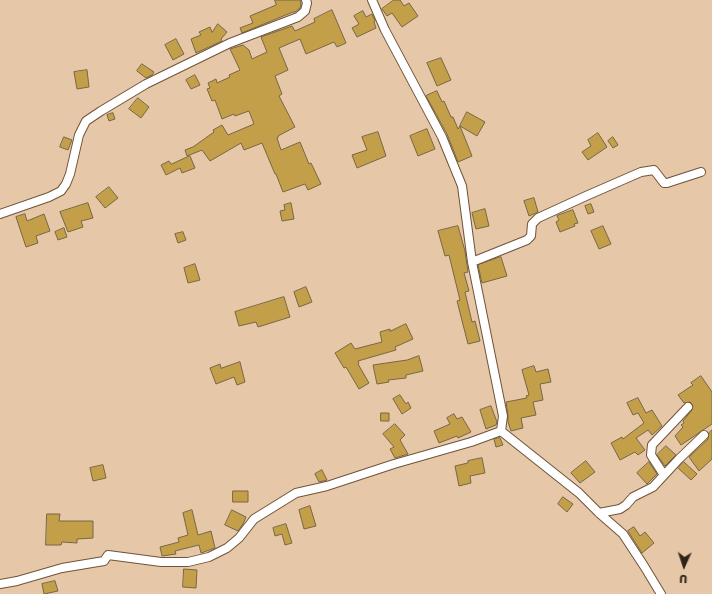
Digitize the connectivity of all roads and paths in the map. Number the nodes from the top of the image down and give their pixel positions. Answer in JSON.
{"nodes":[{"id":1,"x":306,"y":0,"type":"edge"},
{"id":2,"x":372,"y":0,"type":"edge"},
{"id":3,"x":701,"y":172,"type":"dead end"},
{"id":4,"x":0,"y":214,"type":"edge"},
{"id":5,"x":472,"y":262,"type":"junction"},
{"id":6,"x":688,"y":407,"type":"dead end"},
{"id":7,"x":502,"y":431,"type":"junction"},
{"id":8,"x":704,"y":435,"type":"dead end"},
{"id":9,"x":664,"y":475,"type":"junction"},
{"id":10,"x":599,"y":513,"type":"junction"},
{"id":11,"x":0,"y":584,"type":"edge"},
{"id":12,"x":661,"y":594,"type":"edge"}],
"edges":[{"from":1,"to":4,"type":"street"},
{"from":2,"to":5,"type":"street"},
{"from":3,"to":5,"type":"street"},
{"from":5,"to":7,"type":"street"},
{"from":6,"to":9,"type":"street"},
{"from":7,"to":10,"type":"street"},
{"from":7,"to":11,"type":"street"},
{"from":8,"to":9,"type":"street"},
{"from":9,"to":10,"type":"street"},
{"from":10,"to":12,"type":"street"}]}
